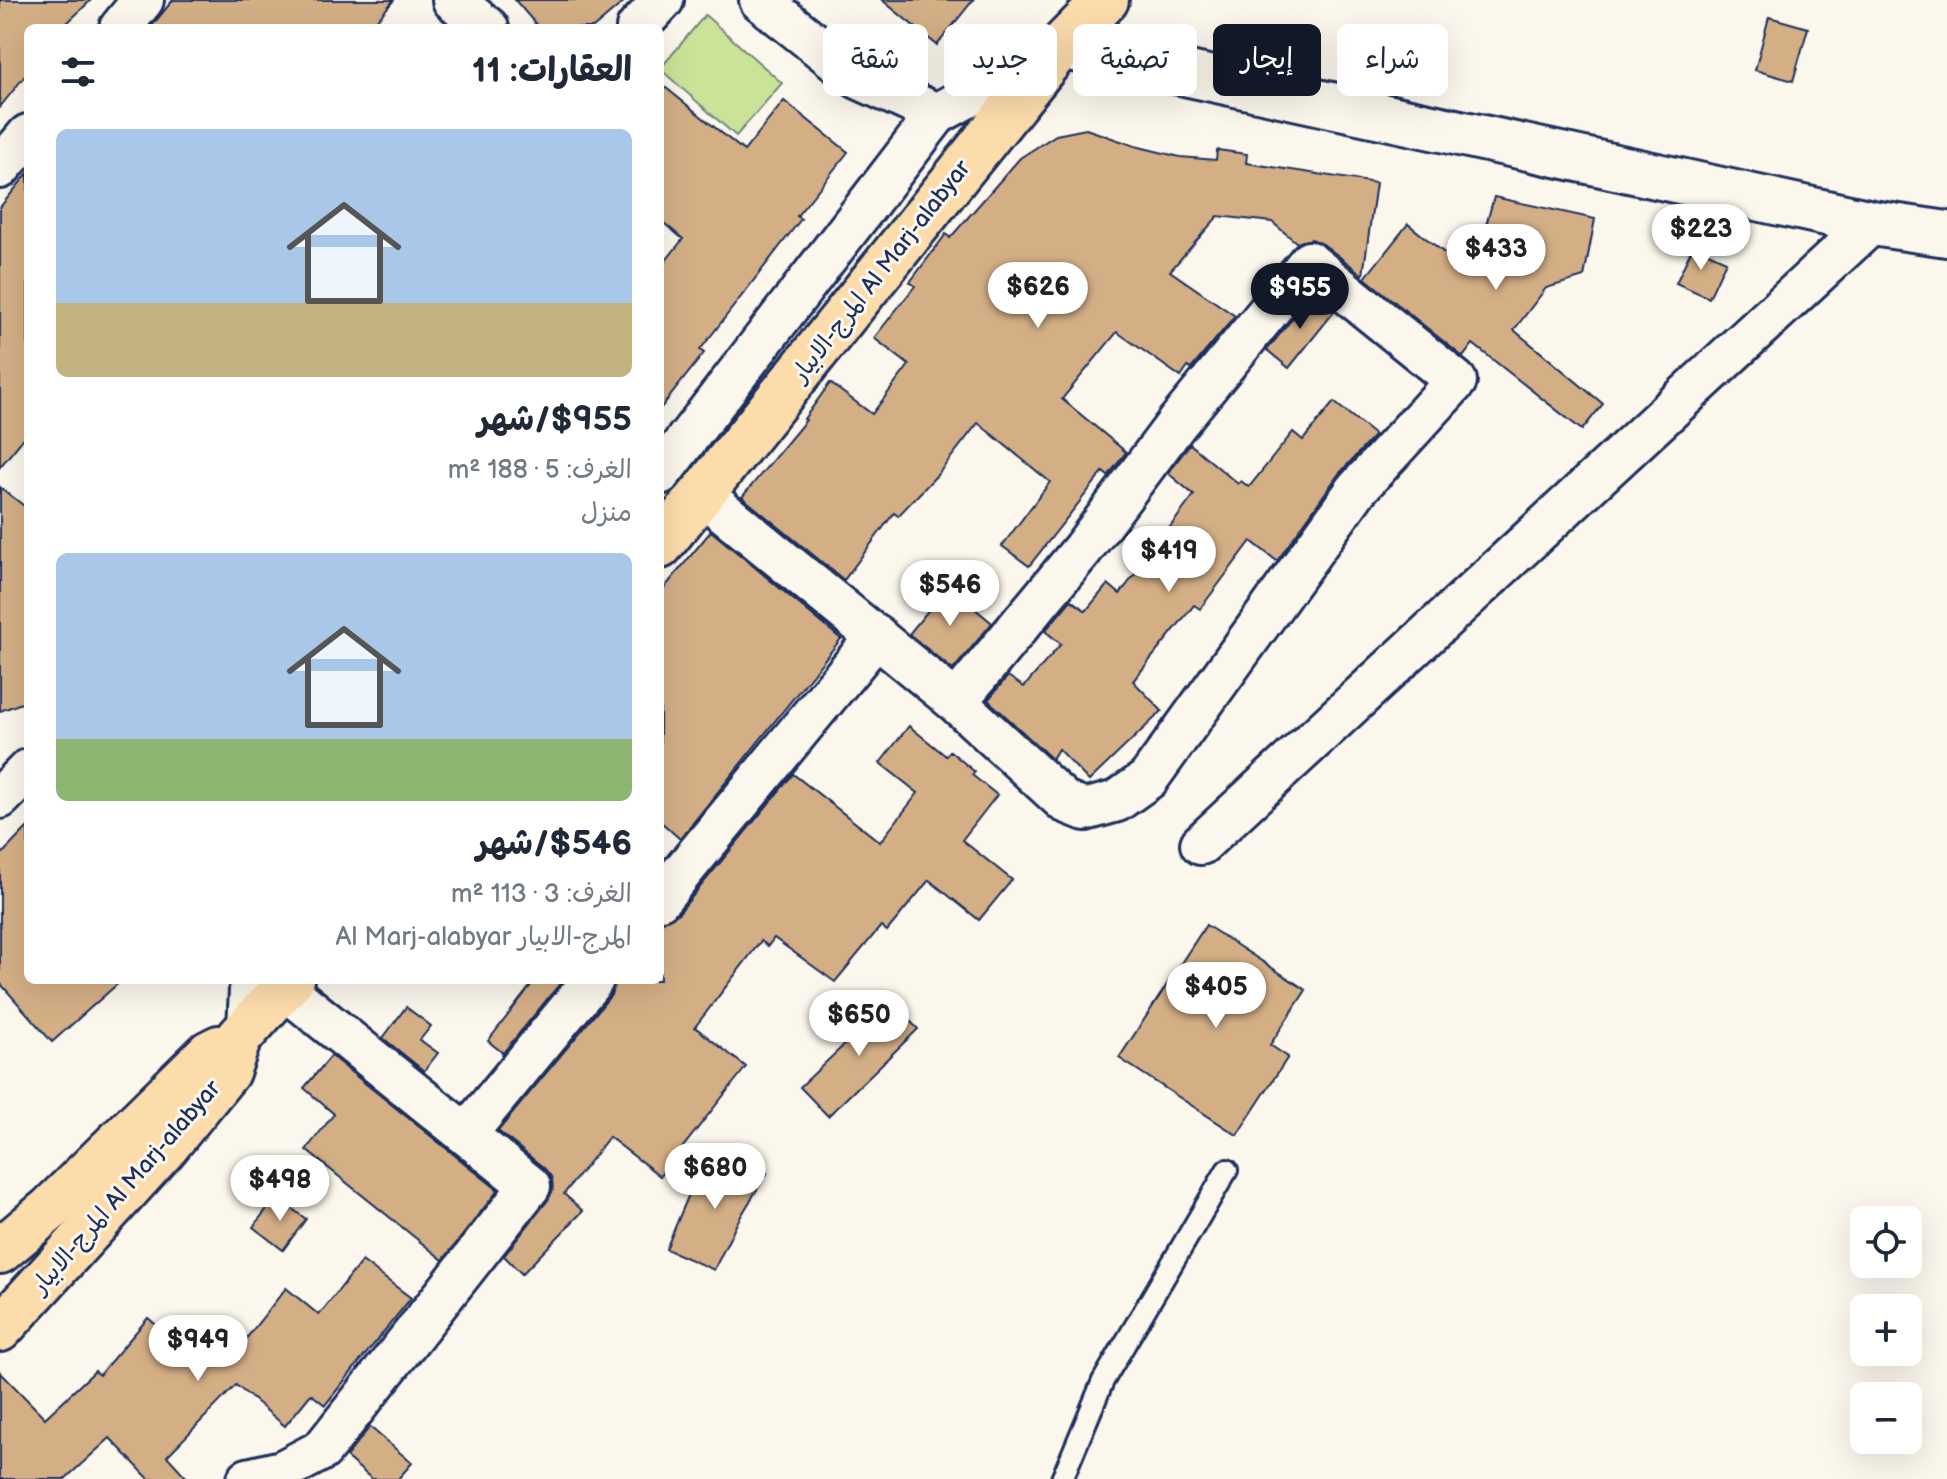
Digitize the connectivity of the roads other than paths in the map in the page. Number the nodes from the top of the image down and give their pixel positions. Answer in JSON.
{"nodes":[{"id":1,"x":143,"y":0,"type":"edge"},
{"id":2,"x":453,"y":0,"type":"edge"},
{"id":3,"x":663,"y":0,"type":"edge"},
{"id":4,"x":760,"y":0,"type":"edge"},
{"id":5,"x":1106,"y":0,"type":"edge"},
{"id":6,"x":123,"y":24,"type":"edge"},
{"id":7,"x":483,"y":24,"type":"edge"},
{"id":8,"x":641,"y":24,"type":"edge"},
{"id":9,"x":1061,"y":46,"type":"junction"},
{"id":10,"x":937,"y":114,"type":"junction"},
{"id":11,"x":24,"y":140,"type":"edge"},
{"id":12,"x":0,"y":168,"type":"edge"},
{"id":13,"x":1872,"y":223,"type":"junction"},
{"id":14,"x":1947,"y":234,"type":"edge"},
{"id":15,"x":664,"y":469,"type":"edge"},
{"id":16,"x":703,"y":495,"type":"junction"},
{"id":17,"x":664,"y":541,"type":"edge"},
{"id":18,"x":877,"y":636,"type":"junction"},
{"id":19,"x":956,"y":702,"type":"junction"},
{"id":20,"x":0,"y":758,"type":"edge"},
{"id":21,"x":24,"y":759,"type":"edge"},
{"id":22,"x":24,"y":774,"type":"edge"},
{"id":23,"x":0,"y":798,"type":"edge"},
{"id":24,"x":1201,"y":844,"type":"dead end"},
{"id":25,"x":664,"y":894,"type":"edge"},
{"id":26,"x":275,"y":984,"type":"edge"},
{"id":27,"x":277,"y":984,"type":"edge"},
{"id":28,"x":590,"y":984,"type":"edge"},
{"id":29,"x":244,"y":1032,"type":"junction"},
{"id":30,"x":466,"y":1134,"type":"junction"},
{"id":31,"x":1227,"y":1170,"type":"dead end"},
{"id":32,"x":3,"y":1248,"type":"edge"},
{"id":33,"x":0,"y":1329,"type":"edge"},
{"id":34,"x":248,"y":1479,"type":"edge"},
{"id":35,"x":1062,"y":1479,"type":"edge"}],
"edges":[{"from":1,"to":6,"type":"street"},
{"from":2,"to":7,"type":"street"},
{"from":3,"to":8,"type":"street"},
{"from":4,"to":10,"type":"street"},
{"from":5,"to":9,"type":"main road","name":"المرج-الابيار Al Marj-alabyar"},
{"from":9,"to":10,"type":"street"},
{"from":9,"to":13,"type":"street"},
{"from":9,"to":16,"type":"main road","name":"المرج-الابيار Al Marj-alabyar"},
{"from":10,"to":15,"type":"street"},
{"from":11,"to":12,"type":"street"},
{"from":13,"to":14,"type":"street"},
{"from":13,"to":24,"type":"street"},
{"from":16,"to":17,"type":"main road","name":"المرج-الابيار Al Marj-alabyar"},
{"from":16,"to":18,"type":"street"},
{"from":18,"to":19,"type":"street"},
{"from":18,"to":25,"type":"street"},
{"from":19,"to":19,"type":"street"},
{"from":20,"to":21,"type":"street"},
{"from":22,"to":23,"type":"street"},
{"from":26,"to":29,"type":"main road","name":"المرج-الابيار Al Marj-alabyar"},
{"from":27,"to":30,"type":"street"},
{"from":28,"to":30,"type":"street"},
{"from":29,"to":32,"type":"main road","name":"المرج-الابيار Al Marj-alabyar"},
{"from":29,"to":33,"type":"main road","name":"المرج-الابيار Al Marj-alabyar"},
{"from":30,"to":34,"type":"street"},
{"from":31,"to":35,"type":"lane"}]}
